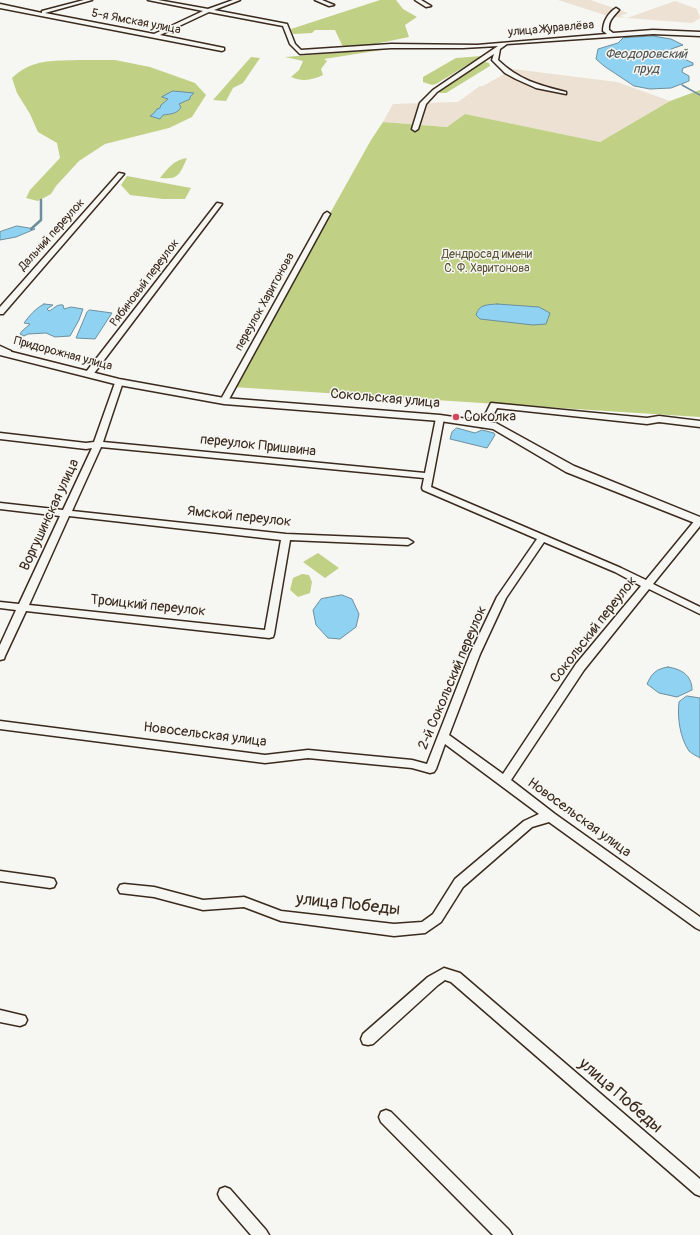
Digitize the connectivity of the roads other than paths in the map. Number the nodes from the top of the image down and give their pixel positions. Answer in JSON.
{"nodes":[{"id":1,"x":90,"y":0,"type":"edge"},
{"id":2,"x":150,"y":0,"type":"edge"},
{"id":3,"x":238,"y":0,"type":"edge"},
{"id":4,"x":317,"y":0,"type":"edge"},
{"id":5,"x":417,"y":0,"type":"edge"},
{"id":6,"x":331,"y":5,"type":"dead end"},
{"id":7,"x":0,"y":6,"type":"edge"},
{"id":8,"x":428,"y":6,"type":"dead end"},
{"id":9,"x":616,"y":10,"type":"dead end"},
{"id":10,"x":208,"y":11,"type":"junction"},
{"id":11,"x":40,"y":13,"type":"junction"},
{"id":12,"x":700,"y":34,"type":"edge"},
{"id":13,"x":612,"y":35,"type":"junction"},
{"id":14,"x":156,"y":36,"type":"junction"},
{"id":15,"x":506,"y":43,"type":"junction"},
{"id":16,"x":498,"y":48,"type":"junction"},
{"id":17,"x":222,"y":49,"type":"dead end"},
{"id":18,"x":564,"y":93,"type":"dead end"},
{"id":19,"x":416,"y":127,"type":"dead end"},
{"id":20,"x":121,"y":174,"type":"dead end"},
{"id":21,"x":218,"y":204,"type":"dead end"},
{"id":22,"x":326,"y":214,"type":"dead end"},
{"id":23,"x":0,"y":312,"type":"edge"},
{"id":24,"x":3,"y":351,"type":"edge"},
{"id":25,"x":89,"y":374,"type":"junction"},
{"id":26,"x":119,"y":382,"type":"junction"},
{"id":27,"x":224,"y":401,"type":"junction"},
{"id":28,"x":440,"y":418,"type":"junction"},
{"id":29,"x":700,"y":424,"type":"edge"},
{"id":30,"x":484,"y":425,"type":"junction"},
{"id":31,"x":0,"y":436,"type":"edge"},
{"id":32,"x":98,"y":444,"type":"junction"},
{"id":33,"x":428,"y":476,"type":"junction"},
{"id":34,"x":0,"y":506,"type":"edge"},
{"id":35,"x":67,"y":512,"type":"junction"},
{"id":36,"x":700,"y":521,"type":"edge"},
{"id":37,"x":286,"y":537,"type":"junction"},
{"id":38,"x":542,"y":538,"type":"junction"},
{"id":39,"x":408,"y":542,"type":"dead end"},
{"id":40,"x":648,"y":584,"type":"junction"},
{"id":41,"x":0,"y":605,"type":"edge"},
{"id":42,"x":23,"y":607,"type":"junction"},
{"id":43,"x":700,"y":611,"type":"edge"},
{"id":44,"x":0,"y":656,"type":"edge"},
{"id":45,"x":0,"y":725,"type":"edge"},
{"id":46,"x":442,"y":736,"type":"junction"},
{"id":47,"x":430,"y":769,"type":"joint"},
{"id":48,"x":504,"y":781,"type":"junction"},
{"id":49,"x":551,"y":818,"type":"junction"},
{"id":50,"x":0,"y":876,"type":"edge"},
{"id":51,"x":50,"y":884,"type":"dead end"},
{"id":52,"x":124,"y":889,"type":"dead end"},
{"id":53,"x":700,"y":923,"type":"edge"},
{"id":54,"x":0,"y":1016,"type":"edge"},
{"id":55,"x":20,"y":1020,"type":"dead end"},
{"id":56,"x":368,"y":1039,"type":"dead end"},
{"id":57,"x":386,"y":1117,"type":"dead end"},
{"id":58,"x":700,"y":1189,"type":"edge"},
{"id":59,"x":225,"y":1194,"type":"dead end"},
{"id":60,"x":261,"y":1235,"type":"edge"},
{"id":61,"x":504,"y":1235,"type":"edge"}],
"edges":[{"from":1,"to":11,"type":"street"},
{"from":2,"to":10,"type":"street"},
{"from":3,"to":10,"type":"street"},
{"from":4,"to":6,"type":"street"},
{"from":5,"to":8,"type":"street"},
{"from":7,"to":11,"type":"street","name":"5-я Ямская улица"},
{"from":9,"to":13,"type":"street"},
{"from":10,"to":14,"type":"street"},
{"from":10,"to":15,"type":"street"},
{"from":11,"to":14,"type":"street","name":"5-я Ямская улица"},
{"from":12,"to":13,"type":"street","name":"улица Журавлёва"},
{"from":13,"to":15,"type":"street","name":"улица Журавлёва"},
{"from":14,"to":17,"type":"street","name":"5-я Ямская улица"},
{"from":15,"to":16,"type":"street","name":"улица Журавлёва"},
{"from":16,"to":18,"type":"street"},
{"from":16,"to":19,"type":"street","name":"улица Журавлёва"},
{"from":20,"to":23,"type":"street","name":"Дальний переулок"},
{"from":21,"to":25,"type":"street","name":"Рябиновый переулок"},
{"from":22,"to":27,"type":"street","name":"переулок Харитонова"},
{"from":24,"to":25,"type":"street","name":"Придорожная улица"},
{"from":25,"to":26,"type":"street","name":"Придорожная улица"},
{"from":26,"to":27,"type":"street","name":"Сокольская улица"},
{"from":26,"to":32,"type":"street","name":"Воргушинская улица"},
{"from":27,"to":28,"type":"street","name":"Сокольская улица"},
{"from":28,"to":30,"type":"street","name":"Сокольская улица"},
{"from":28,"to":33,"type":"street"},
{"from":29,"to":30,"type":"street"},
{"from":30,"to":36,"type":"street","name":"Сокольская улица"},
{"from":31,"to":32,"type":"street","name":"переулок Пришвина"},
{"from":32,"to":33,"type":"street","name":"переулок Пришвина"},
{"from":32,"to":35,"type":"street","name":"Воргушинская улица"},
{"from":33,"to":38,"type":"street"},
{"from":34,"to":35,"type":"street","name":"Ямской переулок"},
{"from":35,"to":37,"type":"street","name":"Ямской переулок"},
{"from":35,"to":42,"type":"street","name":"Воргушинская улица"},
{"from":36,"to":40,"type":"street","name":"Сокольский переулок"},
{"from":37,"to":39,"type":"street","name":"Ямской переулок"},
{"from":37,"to":42,"type":"street","name":"Троицкий переулок"},
{"from":38,"to":40,"type":"street"},
{"from":38,"to":46,"type":"street","name":"2-й Сокольский переулок"},
{"from":40,"to":43,"type":"street"},
{"from":40,"to":48,"type":"street","name":"Сокольский переулок"},
{"from":41,"to":42,"type":"street","name":"Троицкий переулок"},
{"from":42,"to":44,"type":"street","name":"Воргушинская улица"},
{"from":45,"to":47,"type":"street","name":"Новосельская улица"},
{"from":46,"to":47,"type":"street","name":"2-й Сокольский переулок"},
{"from":46,"to":48,"type":"street","name":"Новосельская улица"},
{"from":48,"to":49,"type":"street","name":"Новосельская улица"},
{"from":49,"to":52,"type":"street","name":"улица Победы"},
{"from":49,"to":53,"type":"street","name":"Новосельская улица"},
{"from":50,"to":51,"type":"street"},
{"from":54,"to":55,"type":"street"},
{"from":56,"to":58,"type":"street","name":"улица Победы"},
{"from":57,"to":61,"type":"street"},
{"from":59,"to":60,"type":"street"}]}
